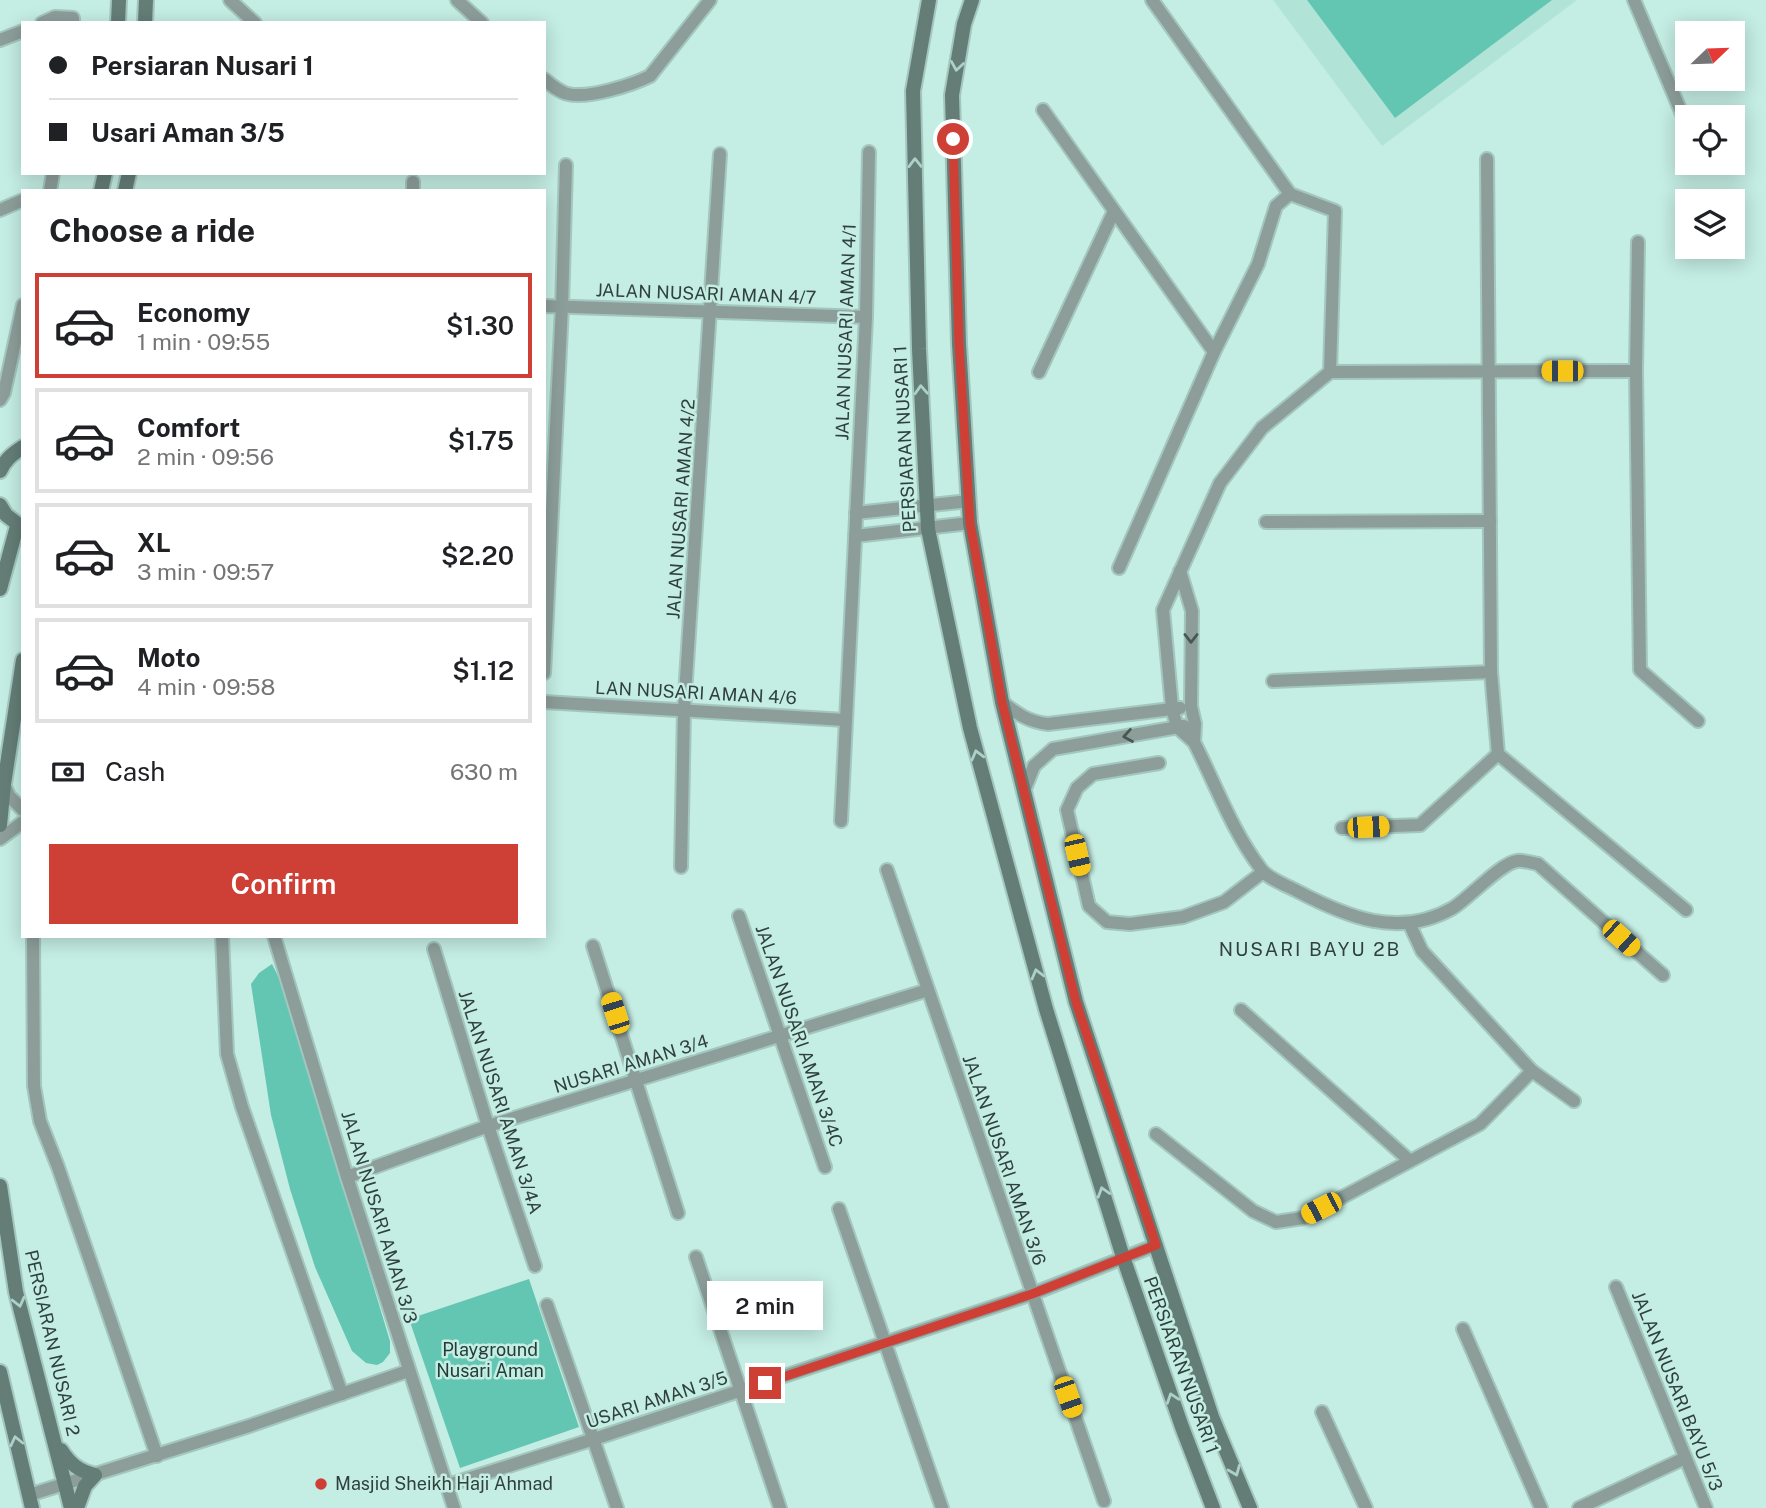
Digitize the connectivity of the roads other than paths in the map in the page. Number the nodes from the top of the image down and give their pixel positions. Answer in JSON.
{"nodes":[{"id":1,"x":118,"y":0,"type":"edge"},
{"id":2,"x":146,"y":0,"type":"edge"},
{"id":3,"x":230,"y":0,"type":"edge"},
{"id":4,"x":457,"y":0,"type":"edge"},
{"id":5,"x":929,"y":0,"type":"edge"},
{"id":6,"x":972,"y":0,"type":"edge"},
{"id":7,"x":1152,"y":0,"type":"edge"},
{"id":8,"x":1634,"y":0,"type":"edge"},
{"id":9,"x":705,"y":2,"type":"edge"},
{"id":10,"x":46,"y":21,"type":"edge"},
{"id":11,"x":74,"y":21,"type":"edge"},
{"id":12,"x":118,"y":21,"type":"edge"},
{"id":13,"x":145,"y":21,"type":"edge"},
{"id":14,"x":253,"y":21,"type":"edge"},
{"id":15,"x":480,"y":21,"type":"edge"},
{"id":16,"x":21,"y":32,"type":"edge"},
{"id":17,"x":0,"y":40,"type":"edge"},
{"id":18,"x":546,"y":80,"type":"edge"},
{"id":19,"x":1678,"y":105,"type":"edge"},
{"id":20,"x":1042,"y":110,"type":"dead end"},
{"id":21,"x":869,"y":152,"type":"dead end"},
{"id":22,"x":720,"y":154,"type":"dead end"},
{"id":23,"x":1487,"y":159,"type":"dead end"},
{"id":24,"x":566,"y":165,"type":"dead end"},
{"id":25,"x":1290,"y":194,"type":"junction"},
{"id":26,"x":21,"y":201,"type":"edge"},
{"id":27,"x":0,"y":210,"type":"edge"},
{"id":28,"x":1114,"y":211,"type":"junction"},
{"id":29,"x":1639,"y":242,"type":"dead end"},
{"id":30,"x":546,"y":306,"type":"edge"},
{"id":31,"x":562,"y":307,"type":"junction"},
{"id":32,"x":712,"y":311,"type":"junction"},
{"id":33,"x":21,"y":314,"type":"edge"},
{"id":34,"x":866,"y":317,"type":"junction"},
{"id":35,"x":1214,"y":352,"type":"junction"},
{"id":36,"x":1636,"y":371,"type":"junction"},
{"id":37,"x":1039,"y":372,"type":"dead end"},
{"id":38,"x":1330,"y":372,"type":"junction"},
{"id":39,"x":1487,"y":372,"type":"junction"},
{"id":40,"x":0,"y":400,"type":"edge"},
{"id":41,"x":21,"y":449,"type":"edge"},
{"id":42,"x":1,"y":466,"type":"edge"},
{"id":43,"x":969,"y":501,"type":"junction"},
{"id":44,"x":0,"y":505,"type":"edge"},
{"id":45,"x":926,"y":507,"type":"junction"},
{"id":46,"x":856,"y":513,"type":"junction"},
{"id":47,"x":1490,"y":521,"type":"junction"},
{"id":48,"x":1266,"y":522,"type":"dead end"},
{"id":49,"x":970,"y":523,"type":"junction"},
{"id":50,"x":20,"y":527,"type":"edge"},
{"id":51,"x":928,"y":529,"type":"junction"},
{"id":52,"x":855,"y":536,"type":"junction"},
{"id":53,"x":1119,"y":568,"type":"dead end"},
{"id":54,"x":1180,"y":571,"type":"junction"},
{"id":55,"x":0,"y":589,"type":"edge"},
{"id":56,"x":546,"y":632,"type":"edge"},
{"id":57,"x":21,"y":673,"type":"edge"},
{"id":58,"x":1491,"y":673,"type":"junction"},
{"id":59,"x":1273,"y":681,"type":"dead end"},
{"id":60,"x":546,"y":702,"type":"edge"},
{"id":61,"x":1002,"y":702,"type":"junction"},
{"id":62,"x":1191,"y":706,"type":"junction"},
{"id":63,"x":1172,"y":708,"type":"junction"},
{"id":64,"x":684,"y":710,"type":"junction"},
{"id":65,"x":845,"y":720,"type":"junction"},
{"id":66,"x":1698,"y":721,"type":"dead end"},
{"id":67,"x":1195,"y":724,"type":"junction"},
{"id":68,"x":1177,"y":727,"type":"junction"},
{"id":69,"x":1194,"y":743,"type":"junction"},
{"id":70,"x":1498,"y":754,"type":"junction"},
{"id":71,"x":1159,"y":763,"type":"dead end"},
{"id":72,"x":4,"y":784,"type":"junction"},
{"id":73,"x":1024,"y":791,"type":"junction"},
{"id":74,"x":21,"y":808,"type":"edge"},
{"id":75,"x":841,"y":821,"type":"dead end"},
{"id":76,"x":21,"y":823,"type":"edge"},
{"id":77,"x":0,"y":825,"type":"edge"},
{"id":78,"x":1342,"y":828,"type":"dead end"},
{"id":79,"x":0,"y":839,"type":"edge"},
{"id":80,"x":681,"y":867,"type":"dead end"},
{"id":81,"x":887,"y":870,"type":"dead end"},
{"id":82,"x":1263,"y":872,"type":"junction"},
{"id":83,"x":1686,"y":910,"type":"dead end"},
{"id":84,"x":739,"y":916,"type":"dead end"},
{"id":85,"x":1410,"y":925,"type":"junction"},
{"id":86,"x":33,"y":938,"type":"edge"},
{"id":87,"x":222,"y":938,"type":"edge"},
{"id":88,"x":275,"y":938,"type":"edge"},
{"id":89,"x":593,"y":946,"type":"dead end"},
{"id":90,"x":434,"y":949,"type":"dead end"},
{"id":91,"x":1663,"y":975,"type":"dead end"},
{"id":92,"x":928,"y":990,"type":"junction"},
{"id":93,"x":1241,"y":1010,"type":"dead end"},
{"id":94,"x":779,"y":1035,"type":"junction"},
{"id":95,"x":1532,"y":1070,"type":"junction"},
{"id":96,"x":636,"y":1081,"type":"junction"},
{"id":97,"x":1574,"y":1101,"type":"dead end"},
{"id":98,"x":488,"y":1126,"type":"junction"},
{"id":99,"x":1156,"y":1133,"type":"dead end"},
{"id":100,"x":1410,"y":1161,"type":"junction"},
{"id":101,"x":825,"y":1167,"type":"dead end"},
{"id":102,"x":347,"y":1177,"type":"junction"},
{"id":103,"x":0,"y":1186,"type":"edge"},
{"id":104,"x":839,"y":1209,"type":"dead end"},
{"id":105,"x":678,"y":1213,"type":"dead end"},
{"id":106,"x":1156,"y":1245,"type":"junction"},
{"id":107,"x":696,"y":1257,"type":"dead end"},
{"id":108,"x":1123,"y":1257,"type":"junction"},
{"id":109,"x":534,"y":1266,"type":"dead end"},
{"id":110,"x":1616,"y":1287,"type":"dead end"},
{"id":111,"x":1032,"y":1294,"type":"junction"},
{"id":112,"x":547,"y":1305,"type":"dead end"},
{"id":113,"x":1463,"y":1329,"type":"dead end"},
{"id":114,"x":885,"y":1343,"type":"junction"},
{"id":115,"x":408,"y":1371,"type":"junction"},
{"id":116,"x":0,"y":1372,"type":"edge"},
{"id":117,"x":740,"y":1391,"type":"junction"},
{"id":118,"x":342,"y":1394,"type":"junction"},
{"id":119,"x":1322,"y":1412,"type":"dead end"},
{"id":120,"x":54,"y":1438,"type":"junction"},
{"id":121,"x":594,"y":1439,"type":"junction"},
{"id":122,"x":157,"y":1455,"type":"junction"},
{"id":123,"x":1685,"y":1458,"type":"junction"},
{"id":124,"x":95,"y":1475,"type":"junction"},
{"id":125,"x":66,"y":1484,"type":"junction"},
{"id":126,"x":445,"y":1486,"type":"junction"},
{"id":127,"x":30,"y":1501,"type":"edge"},
{"id":128,"x":1104,"y":1501,"type":"dead end"},
{"id":129,"x":71,"y":1508,"type":"edge"},
{"id":130,"x":77,"y":1508,"type":"edge"},
{"id":131,"x":454,"y":1508,"type":"edge"},
{"id":132,"x":617,"y":1508,"type":"edge"},
{"id":133,"x":780,"y":1508,"type":"edge"},
{"id":134,"x":942,"y":1508,"type":"edge"},
{"id":135,"x":1213,"y":1508,"type":"edge"},
{"id":136,"x":1250,"y":1508,"type":"edge"},
{"id":137,"x":1366,"y":1508,"type":"edge"},
{"id":138,"x":1541,"y":1508,"type":"edge"},
{"id":139,"x":1579,"y":1508,"type":"edge"},
{"id":140,"x":1706,"y":1508,"type":"edge"}],
"edges":[{"from":1,"to":12,"type":"main road"},
{"from":2,"to":13,"type":"main road"},
{"from":3,"to":14,"type":"street"},
{"from":4,"to":15,"type":"street"},
{"from":45,"to":5,"type":"main road","name":"PERSIARAN NUSARI 1","one_way":true},
{"from":6,"to":43,"type":"main road","name":"PERSIARAN NUSARI 1","one_way":true},
{"from":7,"to":25,"type":"street"},
{"from":8,"to":19,"type":"street"},
{"from":9,"to":18,"type":"street"},
{"from":10,"to":11,"type":"street"},
{"from":16,"to":17,"type":"street"},
{"from":20,"to":28,"type":"street"},
{"from":21,"to":34,"type":"street","name":"JALAN NUSARI AMAN 4/1"},
{"from":22,"to":32,"type":"street","name":"JALAN NUSARI AMAN 4/2"},
{"from":23,"to":39,"type":"street"},
{"from":24,"to":31,"type":"street"},
{"from":25,"to":35,"type":"street"},
{"from":25,"to":38,"type":"street"},
{"from":26,"to":27,"type":"street"},
{"from":28,"to":35,"type":"street"},
{"from":28,"to":37,"type":"street"},
{"from":29,"to":36,"type":"street"},
{"from":30,"to":31,"type":"street","name":"JALAN NUSARI AMAN 4/7"},
{"from":31,"to":32,"type":"street","name":"JALAN NUSARI AMAN 4/7"},
{"from":31,"to":56,"type":"street"},
{"from":32,"to":34,"type":"street","name":"JALAN NUSARI AMAN 4/7"},
{"from":32,"to":64,"type":"street","name":"JALAN NUSARI AMAN 4/2"},
{"from":33,"to":40,"type":"street"},
{"from":34,"to":46,"type":"street","name":"JALAN NUSARI AMAN 4/1"},
{"from":35,"to":53,"type":"street"},
{"from":36,"to":39,"type":"street"},
{"from":36,"to":66,"type":"street"},
{"from":38,"to":39,"type":"street"},
{"from":38,"to":54,"type":"street"},
{"from":39,"to":47,"type":"street"},
{"from":41,"to":42,"type":"main road"},
{"from":43,"to":45,"type":"street"},
{"from":43,"to":49,"type":"main road","name":"PERSIARAN NUSARI 1"},
{"from":44,"to":50,"type":"main road"},
{"from":45,"to":46,"type":"street"},
{"from":45,"to":51,"type":"main road","name":"PERSIARAN NUSARI 1"},
{"from":46,"to":52,"type":"street","name":"JALAN NUSARI AMAN 4/1"},
{"from":47,"to":48,"type":"street"},
{"from":47,"to":58,"type":"street"},
{"from":49,"to":51,"type":"street"},
{"from":49,"to":61,"type":"main road","name":"PERSIARAN NUSARI 1"},
{"from":50,"to":55,"type":"main road"},
{"from":51,"to":52,"type":"street"},
{"from":108,"to":51,"type":"main road","name":"PERSIARAN NUSARI 1","one_way":true},
{"from":52,"to":65,"type":"street"},
{"from":54,"to":62,"type":"street","one_way":true},
{"from":54,"to":63,"type":"street"},
{"from":57,"to":72,"type":"main road"},
{"from":58,"to":59,"type":"street"},
{"from":58,"to":70,"type":"street"},
{"from":60,"to":64,"type":"street","name":"LAN NUSARI AMAN 4/6"},
{"from":61,"to":63,"type":"street"},
{"from":61,"to":73,"type":"main road","name":"PERSIARAN NUSARI 1"},
{"from":62,"to":63,"type":"street"},
{"from":62,"to":67,"type":"street"},
{"from":63,"to":68,"type":"street"},
{"from":64,"to":65,"type":"street","name":"LAN NUSARI AMAN 4/6"},
{"from":64,"to":80,"type":"street","name":"JALAN NUSARI AMAN 4/2"},
{"from":65,"to":75,"type":"street"},
{"from":67,"to":68,"type":"street"},
{"from":67,"to":69,"type":"street"},
{"from":68,"to":69,"type":"street"},
{"from":68,"to":73,"type":"street","one_way":true},
{"from":69,"to":82,"type":"street"},
{"from":70,"to":78,"type":"street"},
{"from":70,"to":83,"type":"street"},
{"from":71,"to":82,"type":"street"},
{"from":72,"to":74,"type":"street"},
{"from":72,"to":77,"type":"main road"},
{"from":73,"to":106,"type":"main road","name":"PERSIARAN NUSARI 1"},
{"from":76,"to":79,"type":"street"},
{"from":81,"to":92,"type":"street","name":"JALAN NUSARI AMAN 3/6"},
{"from":82,"to":85,"type":"street"},
{"from":84,"to":94,"type":"street","name":"JALAN NUSARI AMAN 3/4C"},
{"from":85,"to":91,"type":"street"},
{"from":85,"to":95,"type":"street"},
{"from":86,"to":122,"type":"street"},
{"from":87,"to":118,"type":"street"},
{"from":88,"to":102,"type":"street","name":"JALAN NUSARI AMAN 3/3"},
{"from":89,"to":96,"type":"street"},
{"from":90,"to":98,"type":"street","name":"JALAN NUSARI AMAN 3/4A"},
{"from":92,"to":94,"type":"street","name":"NUSARI AMAN 3/4"},
{"from":92,"to":111,"type":"street","name":"JALAN NUSARI AMAN 3/6"},
{"from":93,"to":100,"type":"street"},
{"from":94,"to":96,"type":"street","name":"NUSARI AMAN 3/4"},
{"from":94,"to":101,"type":"street","name":"JALAN NUSARI AMAN 3/4C"},
{"from":95,"to":97,"type":"street"},
{"from":95,"to":100,"type":"street"},
{"from":96,"to":98,"type":"street","name":"NUSARI AMAN 3/4"},
{"from":96,"to":105,"type":"street"},
{"from":98,"to":102,"type":"street","name":"NUSARI AMAN 3/4"},
{"from":98,"to":109,"type":"street","name":"JALAN NUSARI AMAN 3/4A"},
{"from":99,"to":100,"type":"street"},
{"from":102,"to":115,"type":"street","name":"JALAN NUSARI AMAN 3/3"},
{"from":103,"to":120,"type":"main road","name":"PERSIARAN NUSARI 2","one_way":true},
{"from":104,"to":114,"type":"street"},
{"from":106,"to":108,"type":"street","name":"USARI AMAN 3/5"},
{"from":106,"to":136,"type":"main road","name":"PERSIARAN NUSARI 1","one_way":true},
{"from":107,"to":117,"type":"street"},
{"from":108,"to":111,"type":"street","name":"USARI AMAN 3/5"},
{"from":135,"to":108,"type":"main road","name":"PERSIARAN NUSARI 1","one_way":true},
{"from":110,"to":123,"type":"street","name":"JALAN NUSARI BAYU 5/3"},
{"from":111,"to":114,"type":"street","name":"USARI AMAN 3/5"},
{"from":111,"to":128,"type":"street","name":"JALAN NUSARI AMAN 3/6"},
{"from":112,"to":121,"type":"street"},
{"from":113,"to":138,"type":"street"},
{"from":114,"to":117,"type":"street","name":"USARI AMAN 3/5"},
{"from":114,"to":134,"type":"street"},
{"from":115,"to":118,"type":"street"},
{"from":115,"to":126,"type":"street","name":"JALAN NUSARI AMAN 3/3"},
{"from":127,"to":116,"type":"main road","one_way":true},
{"from":117,"to":121,"type":"street","name":"USARI AMAN 3/5"},
{"from":117,"to":133,"type":"street"},
{"from":118,"to":122,"type":"street"},
{"from":119,"to":137,"type":"street"},
{"from":120,"to":124,"type":"main road"},
{"from":120,"to":125,"type":"main road","name":"PERSIARAN NUSARI 2"},
{"from":121,"to":126,"type":"street","name":"USARI AMAN 3/5"},
{"from":121,"to":132,"type":"street"},
{"from":122,"to":124,"type":"street"},
{"from":123,"to":139,"type":"street"},
{"from":123,"to":140,"type":"street","name":"JALAN NUSARI BAYU 5/3"},
{"from":124,"to":125,"type":"street"},
{"from":124,"to":130,"type":"main road"},
{"from":125,"to":127,"type":"street"},
{"from":125,"to":129,"type":"main road","name":"PERSIARAN NUSARI 2"},
{"from":126,"to":131,"type":"street","name":"JALAN NUSARI AMAN 3/3"}]}
